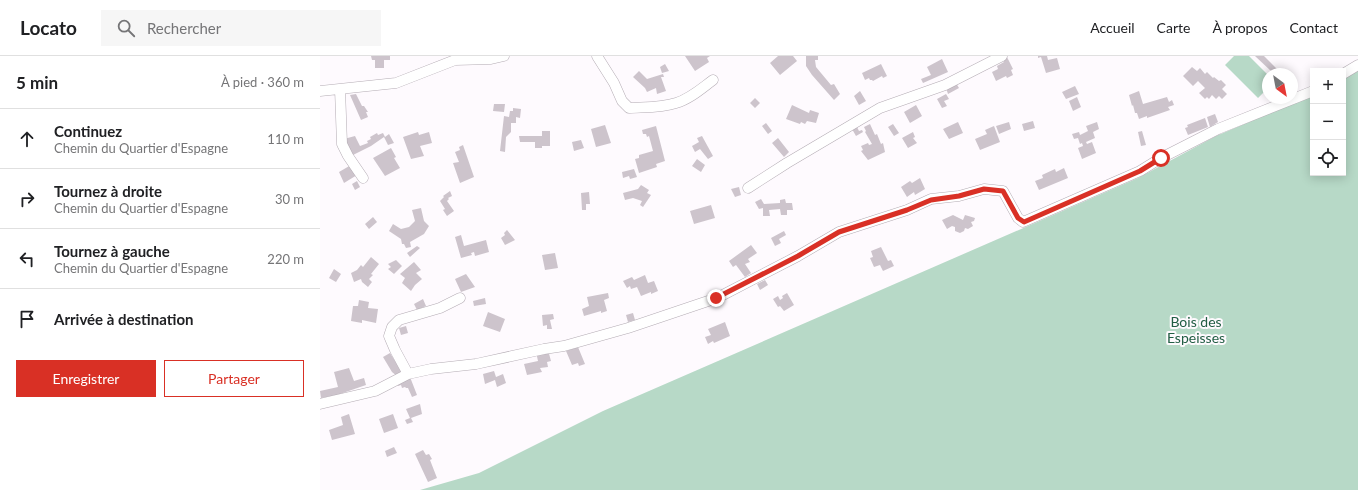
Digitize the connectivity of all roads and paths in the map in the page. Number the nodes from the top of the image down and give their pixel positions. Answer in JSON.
{"nodes":[{"id":1,"x":504,"y":56,"type":"edge"},
{"id":2,"x":597,"y":56,"type":"edge"},
{"id":3,"x":1002,"y":56,"type":"edge"},
{"id":4,"x":1358,"y":65,"type":"edge"},
{"id":5,"x":1346,"y":72,"type":"edge"},
{"id":6,"x":713,"y":80,"type":"dead end"},
{"id":7,"x":340,"y":89,"type":"junction"},
{"id":8,"x":320,"y":91,"type":"edge"},
{"id":9,"x":1310,"y":92,"type":"edge"},
{"id":10,"x":363,"y":178,"type":"dead end"},
{"id":11,"x":748,"y":188,"type":"dead end"},
{"id":12,"x":460,"y":298,"type":"dead end"},
{"id":13,"x":408,"y":374,"type":"junction"},
{"id":14,"x":320,"y":404,"type":"edge"}],
"edges":[{"from":1,"to":7,"type":"street"},
{"from":2,"to":6,"type":"street"},
{"from":3,"to":11,"type":"street"},
{"from":4,"to":5,"type":"street"},
{"from":7,"to":8,"type":"street"},
{"from":7,"to":10,"type":"street"},
{"from":9,"to":13,"type":"street"},
{"from":12,"to":13,"type":"street"},
{"from":13,"to":14,"type":"street"}]}
